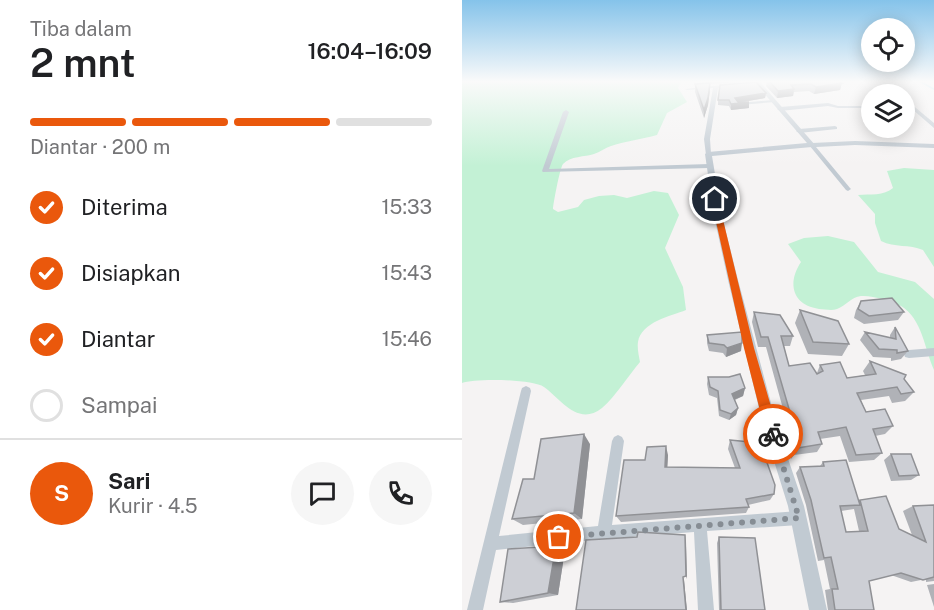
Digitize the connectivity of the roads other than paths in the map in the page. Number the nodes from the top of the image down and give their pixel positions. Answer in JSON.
{"nodes":[{"id":1,"x":712,"y":109,"type":"edge"},
{"id":2,"x":780,"y":109,"type":"edge"},
{"id":3,"x":915,"y":110,"type":"edge"},
{"id":4,"x":566,"y":112,"type":"dead end"},
{"id":5,"x":934,"y":126,"type":"edge"},
{"id":6,"x":835,"y":128,"type":"dead end"},
{"id":7,"x":799,"y":131,"type":"junction"},
{"id":8,"x":812,"y":145,"type":"junction"},
{"id":9,"x":934,"y":146,"type":"edge"},
{"id":10,"x":708,"y":160,"type":"junction"},
{"id":11,"x":848,"y":189,"type":"dead end"},
{"id":12,"x":934,"y":352,"type":"edge"},
{"id":13,"x":909,"y":354,"type":"edge"},
{"id":14,"x":526,"y":391,"type":"dead end"},
{"id":15,"x":618,"y":441,"type":"dead end"},
{"id":16,"x":799,"y":518,"type":"junction"},
{"id":17,"x":700,"y":526,"type":"junction"},
{"id":18,"x":604,"y":532,"type":"junction"},
{"id":19,"x":491,"y":544,"type":"junction"},
{"id":20,"x":475,"y":610,"type":"edge"},
{"id":21,"x":706,"y":610,"type":"edge"},
{"id":22,"x":818,"y":610,"type":"edge"}],
"edges":[{"from":1,"to":10,"type":"street"},
{"from":2,"to":7,"type":"street"},
{"from":3,"to":5,"type":"street"},
{"from":4,"to":10,"type":"street"},
{"from":6,"to":7,"type":"street"},
{"from":7,"to":8,"type":"street"},
{"from":8,"to":9,"type":"street"},
{"from":8,"to":10,"type":"street"},
{"from":8,"to":11,"type":"street"},
{"from":10,"to":16,"type":"street"},
{"from":12,"to":13,"type":"street"},
{"from":14,"to":19,"type":"street"},
{"from":15,"to":18,"type":"street"},
{"from":16,"to":17,"type":"street"},
{"from":16,"to":22,"type":"street"},
{"from":17,"to":18,"type":"street"},
{"from":17,"to":21,"type":"street"},
{"from":18,"to":19,"type":"street"},
{"from":19,"to":20,"type":"street"}]}
